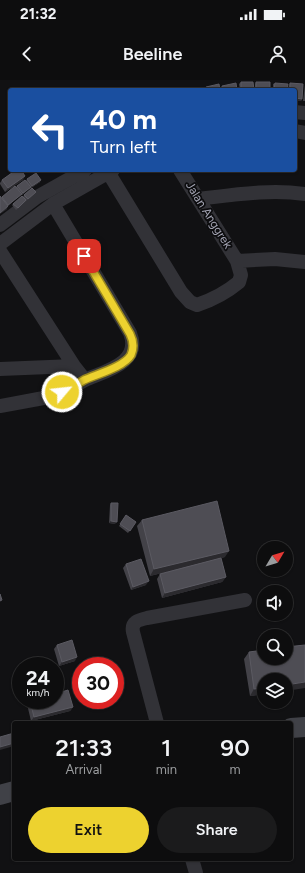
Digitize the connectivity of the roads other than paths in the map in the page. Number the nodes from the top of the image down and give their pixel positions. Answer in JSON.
{"nodes":[{"id":1,"x":81,"y":172,"type":"edge"},
{"id":2,"x":109,"y":172,"type":"edge"},
{"id":3,"x":112,"y":172,"type":"edge"},
{"id":4,"x":181,"y":172,"type":"edge"},
{"id":5,"x":305,"y":194,"type":"edge"},
{"id":6,"x":198,"y":199,"type":"junction"},
{"id":7,"x":52,"y":204,"type":"junction"},
{"id":8,"x":0,"y":225,"type":"edge"},
{"id":9,"x":0,"y":244,"type":"edge"},
{"id":10,"x":0,"y":250,"type":"edge"},
{"id":11,"x":237,"y":260,"type":"junction"},
{"id":12,"x":305,"y":262,"type":"edge"},
{"id":13,"x":74,"y":366,"type":"junction"},
{"id":14,"x":1,"y":368,"type":"edge"},
{"id":15,"x":85,"y":380,"type":"junction"},
{"id":16,"x":0,"y":406,"type":"edge"},
{"id":17,"x":245,"y":600,"type":"dead end"},
{"id":18,"x":156,"y":721,"type":"edge"},
{"id":19,"x":305,"y":726,"type":"edge"},
{"id":20,"x":293,"y":728,"type":"edge"},
{"id":21,"x":12,"y":791,"type":"edge"},
{"id":22,"x":0,"y":795,"type":"edge"},
{"id":23,"x":193,"y":861,"type":"edge"},
{"id":24,"x":196,"y":873,"type":"edge"}],
"edges":[{"from":1,"to":8,"type":"street"},
{"from":2,"to":7,"type":"street"},
{"from":3,"to":11,"type":"street"},
{"from":4,"to":6,"type":"street","name":"Jalan Anggrek"},
{"from":5,"to":6,"type":"street"},
{"from":6,"to":11,"type":"street","name":"Jalan Anggrek"},
{"from":7,"to":9,"type":"street"},
{"from":7,"to":15,"type":"street"},
{"from":10,"to":13,"type":"street"},
{"from":11,"to":12,"type":"street"},
{"from":13,"to":14,"type":"street"},
{"from":13,"to":15,"type":"street"},
{"from":15,"to":16,"type":"street"},
{"from":17,"to":18,"type":"street"},
{"from":19,"to":20,"type":"street"},
{"from":21,"to":22,"type":"street"},
{"from":23,"to":24,"type":"street"}]}
